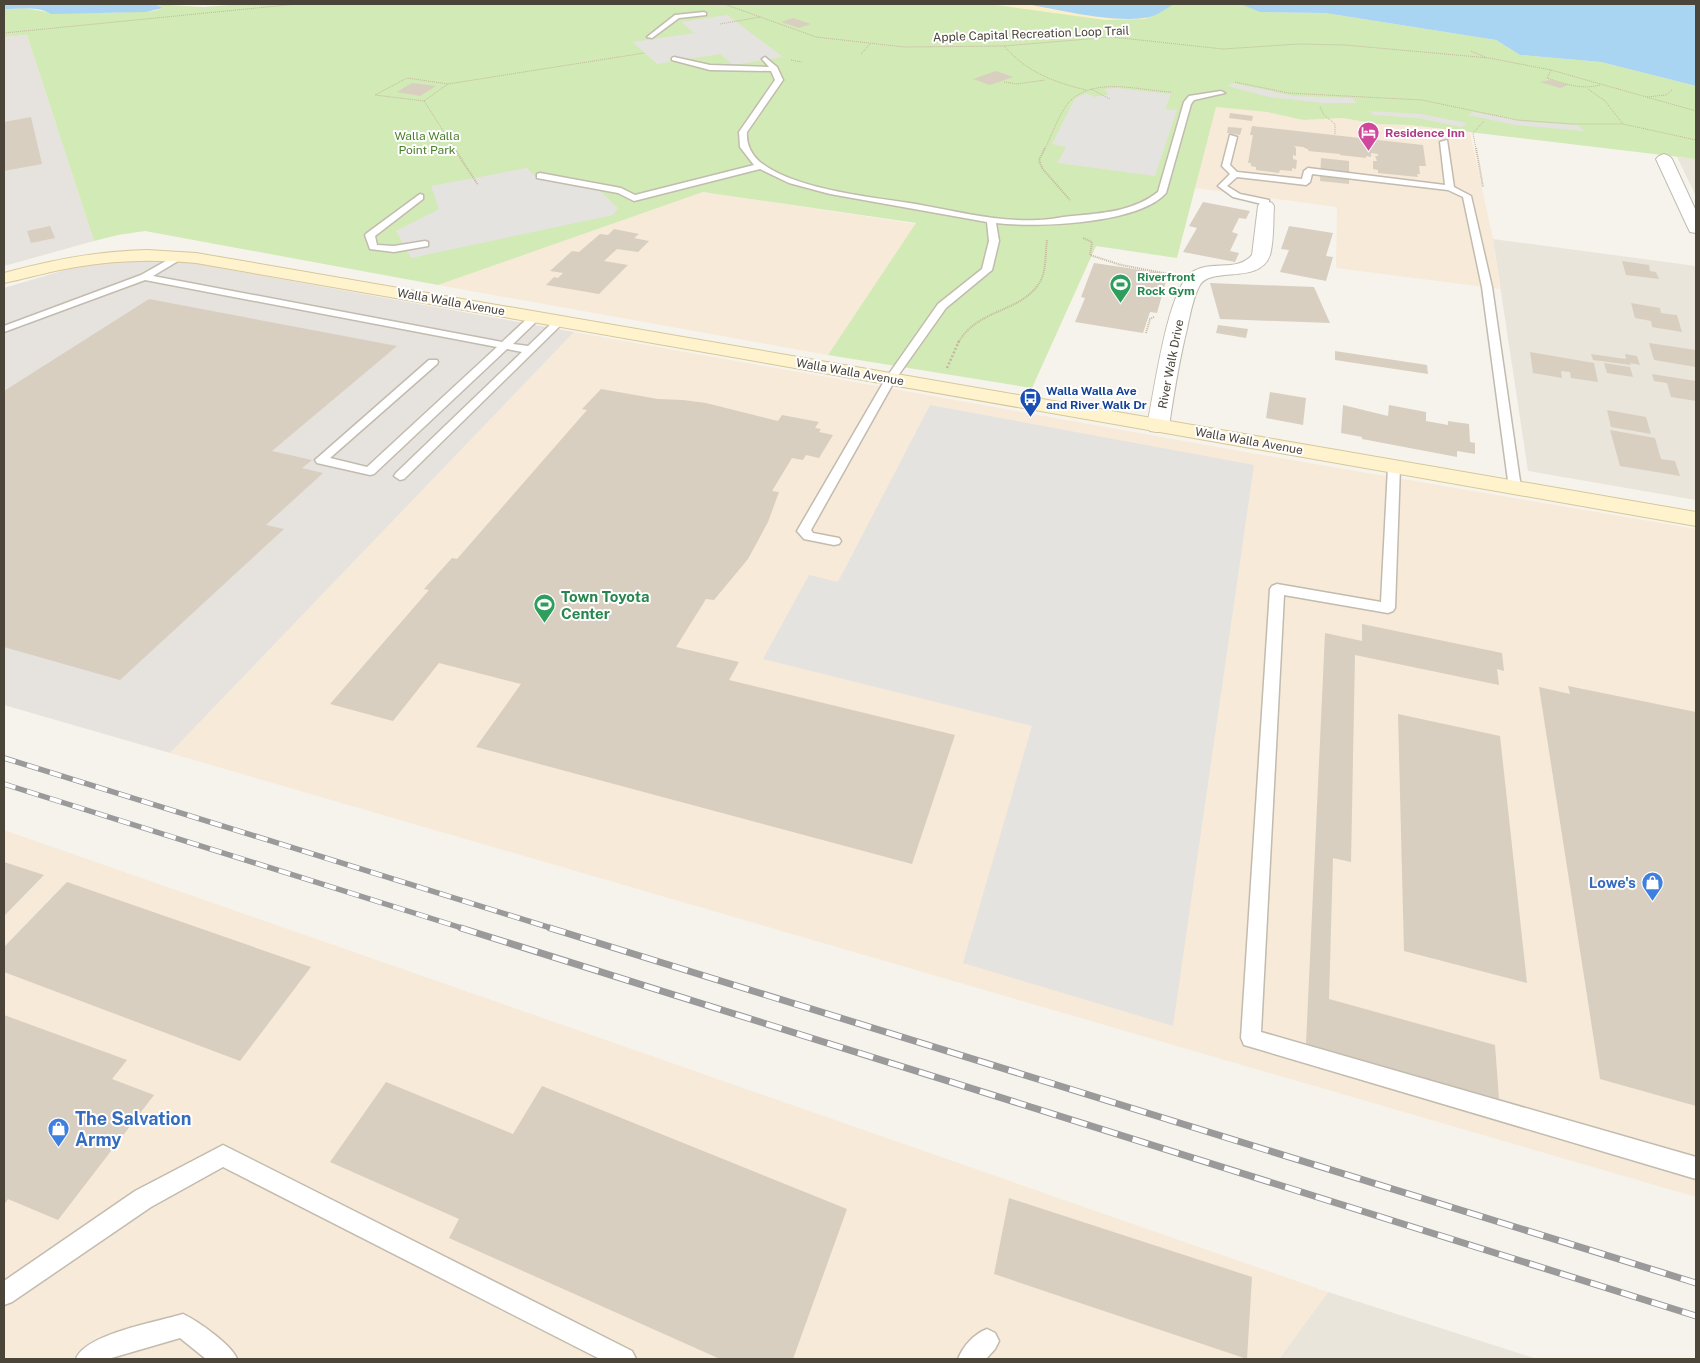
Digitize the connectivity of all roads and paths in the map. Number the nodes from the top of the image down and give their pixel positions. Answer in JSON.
{"nodes":[{"id":1,"x":297,"y":4,"type":"edge"},
{"id":2,"x":724,"y":4,"type":"edge"},
{"id":3,"x":704,"y":14,"type":"dead end"},
{"id":4,"x":761,"y":17,"type":"junction"},
{"id":5,"x":720,"y":24,"type":"dead end"},
{"id":6,"x":4,"y":33,"type":"edge"},
{"id":7,"x":650,"y":37,"type":"dead end"},
{"id":8,"x":870,"y":44,"type":"junction"},
{"id":9,"x":1004,"y":46,"type":"junction"},
{"id":10,"x":1472,"y":51,"type":"dead end"},
{"id":11,"x":652,"y":52,"type":"dead end"},
{"id":12,"x":861,"y":54,"type":"dead end"},
{"id":13,"x":1487,"y":58,"type":"junction"},
{"id":14,"x":765,"y":59,"type":"dead end"},
{"id":15,"x":674,"y":60,"type":"dead end"},
{"id":16,"x":774,"y":69,"type":"junction"},
{"id":17,"x":1551,"y":70,"type":"junction"},
{"id":18,"x":1045,"y":80,"type":"junction"},
{"id":19,"x":1232,"y":81,"type":"dead end"},
{"id":20,"x":1004,"y":82,"type":"dead end"},
{"id":21,"x":448,"y":84,"type":"junction"},
{"id":22,"x":1601,"y":85,"type":"junction"},
{"id":23,"x":1090,"y":89,"type":"junction"},
{"id":24,"x":1587,"y":89,"type":"junction"},
{"id":25,"x":1672,"y":90,"type":"dead end"},
{"id":26,"x":1174,"y":92,"type":"dead end"},
{"id":27,"x":1221,"y":93,"type":"dead end"},
{"id":28,"x":1641,"y":97,"type":"junction"},
{"id":29,"x":1110,"y":99,"type":"dead end"},
{"id":30,"x":424,"y":101,"type":"junction"},
{"id":31,"x":1320,"y":107,"type":"dead end"},
{"id":32,"x":1696,"y":111,"type":"edge"},
{"id":33,"x":1484,"y":121,"type":"dead end"},
{"id":34,"x":1623,"y":124,"type":"junction"},
{"id":35,"x":1335,"y":135,"type":"dead end"},
{"id":36,"x":1233,"y":136,"type":"dead end"},
{"id":37,"x":1696,"y":140,"type":"edge"},
{"id":38,"x":1444,"y":142,"type":"dead end"},
{"id":39,"x":1664,"y":159,"type":"dead end"},
{"id":40,"x":760,"y":166,"type":"junction"},
{"id":41,"x":1235,"y":174,"type":"junction"},
{"id":42,"x":540,"y":176,"type":"dead end"},
{"id":43,"x":478,"y":185,"type":"dead end"},
{"id":44,"x":1450,"y":188,"type":"junction"},
{"id":45,"x":420,"y":197,"type":"dead end"},
{"id":46,"x":1467,"y":198,"type":"junction"},
{"id":47,"x":1266,"y":206,"type":"joint"},
{"id":48,"x":991,"y":220,"type":"junction"},
{"id":49,"x":1696,"y":228,"type":"edge"},
{"id":50,"x":1047,"y":235,"type":"dead end"},
{"id":51,"x":425,"y":244,"type":"dead end"},
{"id":52,"x":180,"y":256,"type":"junction"},
{"id":53,"x":144,"y":277,"type":"junction"},
{"id":54,"x":4,"y":278,"type":"edge"},
{"id":55,"x":535,"y":317,"type":"junction"},
{"id":56,"x":560,"y":321,"type":"junction"},
{"id":57,"x":4,"y":329,"type":"edge"},
{"id":58,"x":505,"y":345,"type":"junction"},
{"id":59,"x":530,"y":350,"type":"junction"},
{"id":60,"x":433,"y":362,"type":"dead end"},
{"id":61,"x":890,"y":380,"type":"junction"},
{"id":62,"x":936,"y":388,"type":"junction"},
{"id":63,"x":1158,"y":426,"type":"junction"},
{"id":64,"x":1394,"y":467,"type":"junction"},
{"id":65,"x":400,"y":476,"type":"dead end"},
{"id":66,"x":1515,"y":488,"type":"junction"},
{"id":67,"x":1696,"y":519,"type":"edge"},
{"id":68,"x":834,"y":541,"type":"dead end"},
{"id":69,"x":1696,"y":1168,"type":"edge"},
{"id":70,"x":4,"y":1294,"type":"edge"},
{"id":71,"x":988,"y":1341,"type":"dead end"},
{"id":72,"x":88,"y":1359,"type":"edge"},
{"id":73,"x":225,"y":1359,"type":"edge"},
{"id":74,"x":624,"y":1359,"type":"edge"},
{"id":75,"x":970,"y":1359,"type":"edge"}],
"edges":[{"from":1,"to":6,"type":"path"},
{"from":2,"to":4,"type":"path","name":"Apple Capital Recreation Loop Trail"},
{"from":3,"to":7,"type":"lane"},
{"from":4,"to":5,"type":"path"},
{"from":4,"to":8,"type":"path","name":"Apple Capital Recreation Loop Trail"},
{"from":8,"to":9,"type":"path","name":"Apple Capital Recreation Loop Trail"},
{"from":8,"to":12,"type":"path"},
{"from":9,"to":13,"type":"path","name":"Apple Capital Recreation Loop Trail"},
{"from":9,"to":18,"type":"path"},
{"from":10,"to":13,"type":"path"},
{"from":11,"to":21,"type":"path"},
{"from":13,"to":17,"type":"path","name":"Apple Capital Recreation Loop Trail"},
{"from":14,"to":16,"type":"lane"},
{"from":15,"to":16,"type":"lane"},
{"from":16,"to":40,"type":"lane"},
{"from":17,"to":22,"type":"path","name":"Apple Capital Recreation Loop Trail"},
{"from":17,"to":24,"type":"path"},
{"from":18,"to":20,"type":"path"},
{"from":18,"to":23,"type":"path"},
{"from":19,"to":34,"type":"path"},
{"from":21,"to":30,"type":"path"},
{"from":21,"to":30,"type":"path"},
{"from":22,"to":24,"type":"path"},
{"from":22,"to":28,"type":"path","name":"Apple Capital Recreation Loop Trail"},
{"from":23,"to":26,"type":"path"},
{"from":23,"to":29,"type":"path"},
{"from":24,"to":34,"type":"path"},
{"from":25,"to":28,"type":"path"},
{"from":27,"to":48,"type":"lane"},
{"from":28,"to":32,"type":"path","name":"Apple Capital Recreation Loop Trail"},
{"from":30,"to":43,"type":"path"},
{"from":31,"to":35,"type":"path"},
{"from":33,"to":46,"type":"path"},
{"from":34,"to":37,"type":"path"},
{"from":36,"to":41,"type":"lane"},
{"from":38,"to":44,"type":"lane"},
{"from":39,"to":49,"type":"street"},
{"from":40,"to":42,"type":"lane"},
{"from":40,"to":48,"type":"lane"},
{"from":41,"to":44,"type":"lane"},
{"from":41,"to":47,"type":"lane"},
{"from":44,"to":46,"type":"lane"},
{"from":45,"to":51,"type":"lane"},
{"from":46,"to":66,"type":"lane"},
{"from":47,"to":63,"type":"street","name":"River Walk Drive"},
{"from":48,"to":61,"type":"lane"},
{"from":50,"to":62,"type":"path"},
{"from":52,"to":53,"type":"lane"},
{"from":52,"to":54,"type":"street","name":"Walla Walla Avenue"},
{"from":52,"to":55,"type":"street","name":"Walla Walla Avenue"},
{"from":53,"to":57,"type":"lane"},
{"from":53,"to":58,"type":"lane"},
{"from":55,"to":56,"type":"street","name":"Walla Walla Avenue"},
{"from":55,"to":58,"type":"lane"},
{"from":56,"to":59,"type":"lane"},
{"from":56,"to":61,"type":"street","name":"Walla Walla Avenue"},
{"from":58,"to":59,"type":"lane"},
{"from":58,"to":60,"type":"lane"},
{"from":59,"to":65,"type":"lane"},
{"from":61,"to":62,"type":"street","name":"Walla Walla Avenue"},
{"from":61,"to":68,"type":"lane"},
{"from":62,"to":63,"type":"street","name":"Walla Walla Avenue"},
{"from":63,"to":64,"type":"street","name":"Walla Walla Avenue"},
{"from":64,"to":66,"type":"street","name":"Walla Walla Avenue"},
{"from":64,"to":69,"type":"lane"},
{"from":66,"to":67,"type":"street","name":"Walla Walla Avenue"},
{"from":70,"to":74,"type":"lane"},
{"from":71,"to":75,"type":"lane"},
{"from":72,"to":73,"type":"lane"}]}
